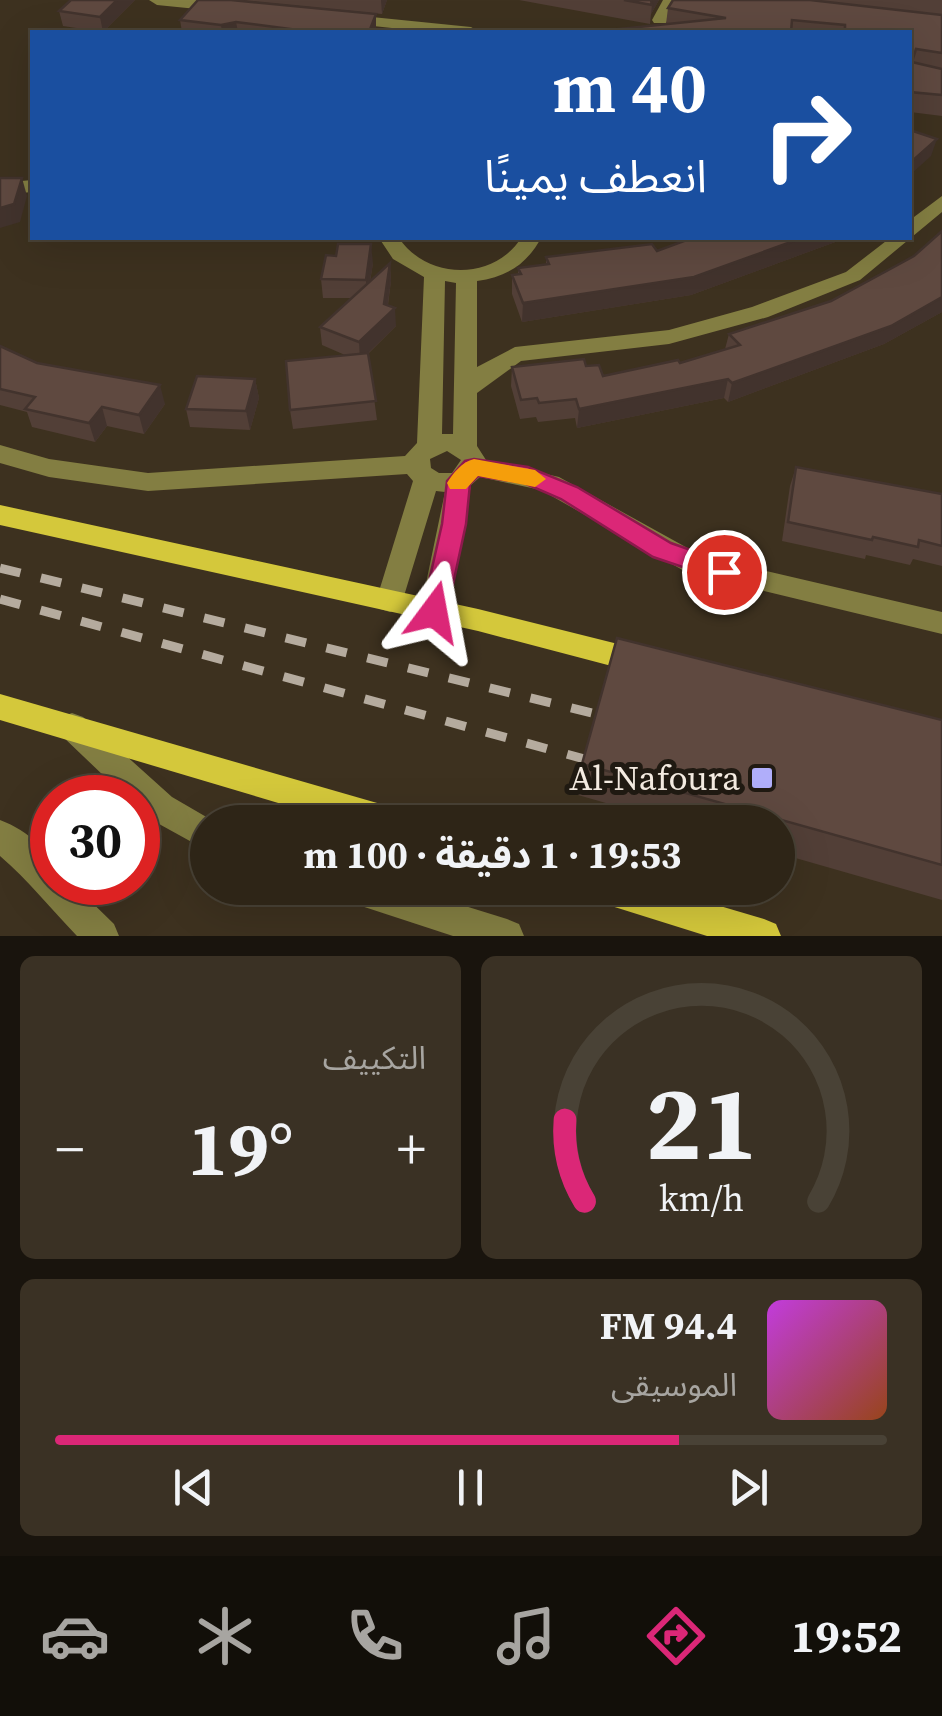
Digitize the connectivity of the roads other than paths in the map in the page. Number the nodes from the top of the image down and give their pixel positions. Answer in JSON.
{"nodes":[{"id":1,"x":157,"y":0,"type":"edge"},
{"id":2,"x":671,"y":0,"type":"edge"},
{"id":3,"x":250,"y":10,"type":"edge"},
{"id":4,"x":325,"y":18,"type":"edge"},
{"id":5,"x":660,"y":20,"type":"edge"},
{"id":6,"x":442,"y":30,"type":"edge"},
{"id":7,"x":30,"y":186,"type":"edge"},
{"id":8,"x":0,"y":188,"type":"edge"},
{"id":9,"x":942,"y":202,"type":"edge"},
{"id":10,"x":912,"y":229,"type":"edge"},
{"id":11,"x":390,"y":240,"type":"edge"},
{"id":12,"x":530,"y":240,"type":"edge"},
{"id":13,"x":899,"y":240,"type":"edge"},
{"id":14,"x":435,"y":273,"type":"junction"},
{"id":15,"x":467,"y":275,"type":"junction"},
{"id":16,"x":466,"y":329,"type":"junction"},
{"id":17,"x":514,"y":354,"type":"junction"},
{"id":18,"x":432,"y":356,"type":"junction"},
{"id":19,"x":466,"y":356,"type":"junction"},
{"id":20,"x":466,"y":392,"type":"junction"},
{"id":21,"x":0,"y":454,"type":"edge"},
{"id":22,"x":424,"y":462,"type":"junction"},
{"id":23,"x":466,"y":465,"type":"junction"},
{"id":24,"x":0,"y":515,"type":"edge"},
{"id":25,"x":390,"y":601,"type":"junction"},
{"id":26,"x":434,"y":612,"type":"junction"},
{"id":27,"x":942,"y":623,"type":"edge"},
{"id":28,"x":672,"y":669,"type":"edge"},
{"id":29,"x":0,"y":707,"type":"edge"},
{"id":30,"x":72,"y":726,"type":"junction"},
{"id":31,"x":335,"y":805,"type":"edge"},
{"id":32,"x":190,"y":826,"type":"edge"},
{"id":33,"x":0,"y":836,"type":"edge"},
{"id":34,"x":409,"y":905,"type":"edge"},
{"id":35,"x":661,"y":905,"type":"edge"},
{"id":36,"x":102,"y":936,"type":"edge"},
{"id":37,"x":507,"y":936,"type":"edge"},
{"id":38,"x":764,"y":936,"type":"edge"}],
"edges":[{"from":1,"to":3,"type":"street"},
{"from":2,"to":5,"type":"street"},
{"from":4,"to":6,"type":"street"},
{"from":7,"to":8,"type":"street"},
{"from":9,"to":10,"type":"street"},
{"from":11,"to":14,"type":"street"},
{"from":12,"to":15,"type":"street"},
{"from":13,"to":17,"type":"street"},
{"from":14,"to":15,"type":"street"},
{"from":14,"to":18,"type":"street"},
{"from":15,"to":16,"type":"street"},
{"from":16,"to":17,"type":"street"},
{"from":16,"to":19,"type":"street"},
{"from":17,"to":20,"type":"street"},
{"from":18,"to":19,"type":"street"},
{"from":18,"to":22,"type":"street"},
{"from":19,"to":20,"type":"street"},
{"from":20,"to":23,"type":"street"},
{"from":21,"to":22,"type":"street"},
{"from":22,"to":23,"type":"street"},
{"from":22,"to":23,"type":"street"},
{"from":22,"to":25,"type":"street"},
{"from":23,"to":26,"type":"street"},
{"from":23,"to":27,"type":"street"},
{"from":24,"to":25,"type":"main road"},
{"from":25,"to":26,"type":"main road"},
{"from":26,"to":28,"type":"main road"},
{"from":29,"to":30,"type":"main road"},
{"from":30,"to":31,"type":"main road"},
{"from":30,"to":32,"type":"street"},
{"from":33,"to":36,"type":"street"},
{"from":34,"to":37,"type":"street"},
{"from":35,"to":38,"type":"main road"}]}
